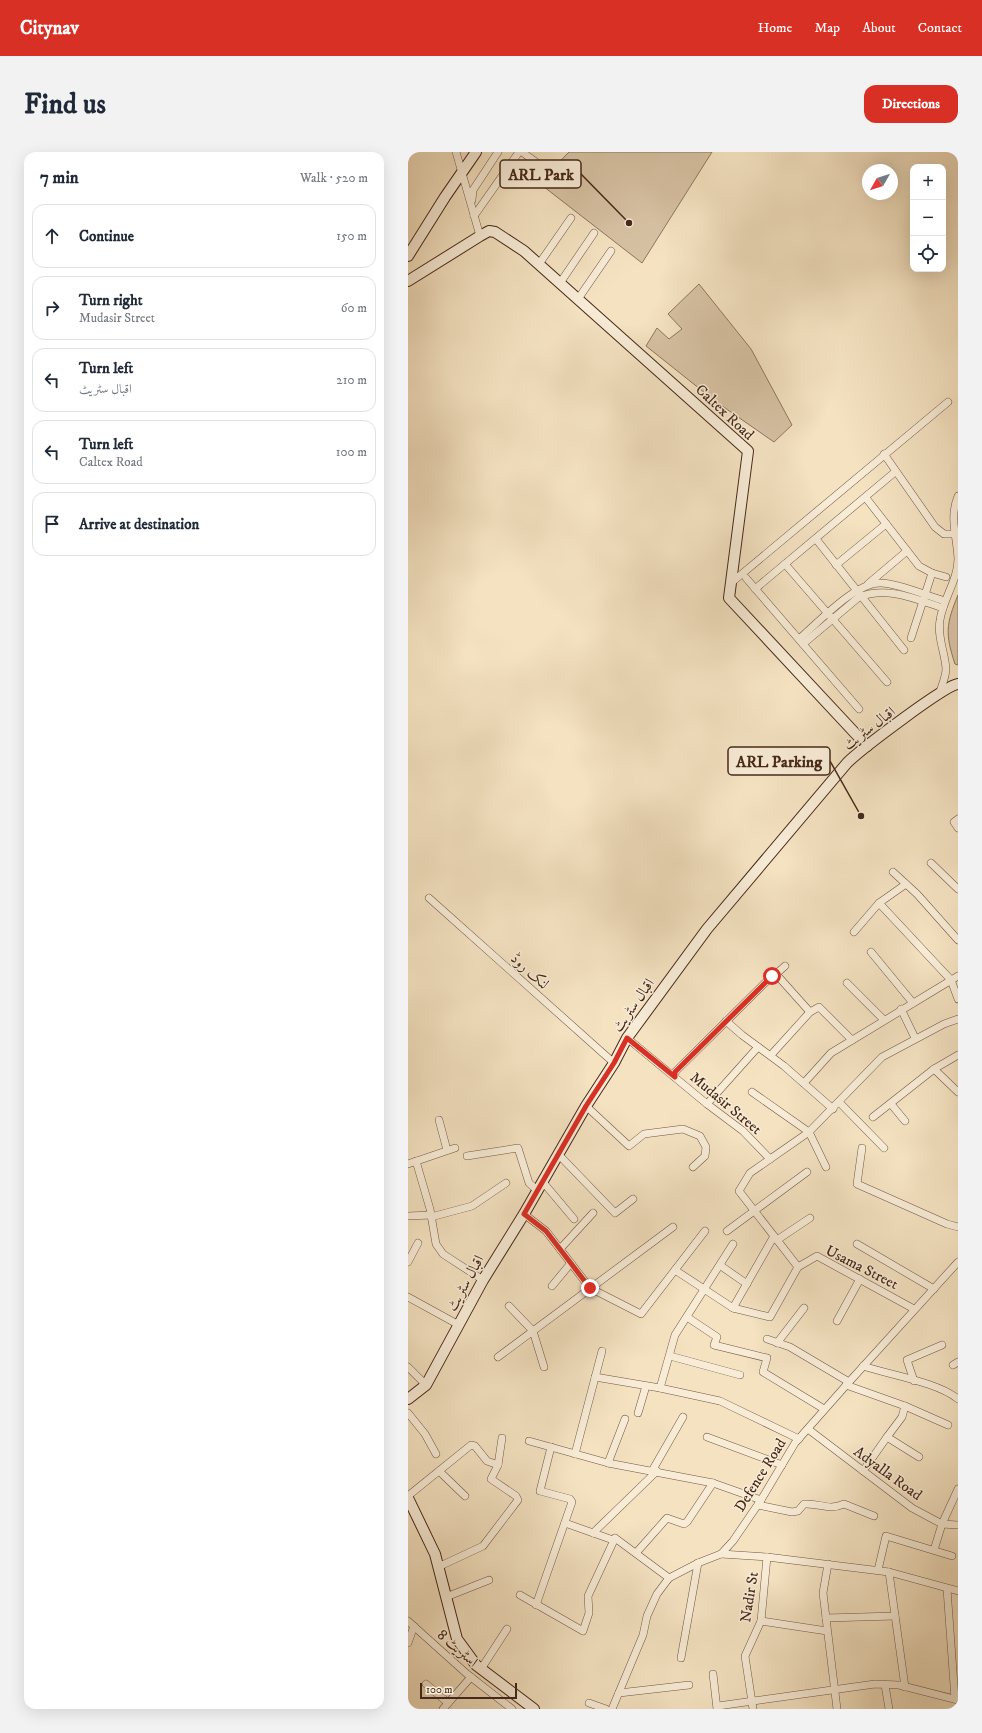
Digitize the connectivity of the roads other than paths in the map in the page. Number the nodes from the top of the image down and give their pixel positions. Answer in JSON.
{"nodes":[{"id":1,"x":456,"y":152,"type":"edge"},
{"id":2,"x":476,"y":152,"type":"edge"},
{"id":3,"x":498,"y":152,"type":"edge"},
{"id":4,"x":520,"y":152,"type":"edge"},
{"id":5,"x":547,"y":170,"type":"dead end"},
{"id":6,"x":463,"y":173,"type":"junction"},
{"id":7,"x":471,"y":205,"type":"junction"},
{"id":8,"x":474,"y":216,"type":"junction"},
{"id":9,"x":571,"y":218,"type":"dead end"},
{"id":10,"x":594,"y":233,"type":"dead end"},
{"id":11,"x":480,"y":236,"type":"junction"},
{"id":12,"x":611,"y":251,"type":"dead end"},
{"id":13,"x":408,"y":256,"type":"edge"},
{"id":14,"x":539,"y":264,"type":"junction"},
{"id":15,"x":408,"y":281,"type":"edge"},
{"id":16,"x":560,"y":283,"type":"junction"},
{"id":17,"x":578,"y":299,"type":"junction"},
{"id":18,"x":948,"y":402,"type":"dead end"},
{"id":19,"x":884,"y":454,"type":"junction"},
{"id":20,"x":896,"y":472,"type":"junction"},
{"id":21,"x":958,"y":496,"type":"edge"},
{"id":22,"x":866,"y":498,"type":"junction"},
{"id":23,"x":956,"y":504,"type":"edge"},
{"id":24,"x":886,"y":524,"type":"junction"},
{"id":25,"x":954,"y":534,"type":"junction"},
{"id":26,"x":816,"y":539,"type":"junction"},
{"id":27,"x":906,"y":551,"type":"junction"},
{"id":28,"x":785,"y":564,"type":"junction"},
{"id":29,"x":836,"y":565,"type":"junction"},
{"id":30,"x":932,"y":573,"type":"junction"},
{"id":31,"x":946,"y":577,"type":"dead end"},
{"id":32,"x":746,"y":578,"type":"dead end"},
{"id":33,"x":731,"y":583,"type":"junction"},
{"id":34,"x":866,"y":586,"type":"junction"},
{"id":35,"x":755,"y":589,"type":"junction"},
{"id":36,"x":859,"y":593,"type":"junction"},
{"id":37,"x":924,"y":598,"type":"junction"},
{"id":38,"x":944,"y":604,"type":"junction"},
{"id":39,"x":831,"y":616,"type":"junction"},
{"id":40,"x":911,"y":638,"type":"dead end"},
{"id":41,"x":801,"y":641,"type":"junction"},
{"id":42,"x":904,"y":650,"type":"dead end"},
{"id":43,"x":887,"y":682,"type":"dead end"},
{"id":44,"x":957,"y":683,"type":"edge"},
{"id":45,"x":939,"y":695,"type":"junction"},
{"id":46,"x":859,"y":709,"type":"dead end"},
{"id":47,"x":867,"y":746,"type":"junction"},
{"id":48,"x":931,"y":863,"type":"dead end"},
{"id":49,"x":893,"y":872,"type":"dead end"},
{"id":50,"x":906,"y":884,"type":"junction"},
{"id":51,"x":958,"y":889,"type":"edge"},
{"id":52,"x":429,"y":898,"type":"dead end"},
{"id":53,"x":880,"y":903,"type":"junction"},
{"id":54,"x":854,"y":932,"type":"dead end"},
{"id":55,"x":958,"y":940,"type":"edge"},
{"id":56,"x":871,"y":952,"type":"dead end"},
{"id":57,"x":785,"y":966,"type":"dead end"},
{"id":58,"x":776,"y":974,"type":"junction"},
{"id":59,"x":958,"y":976,"type":"edge"},
{"id":60,"x":951,"y":980,"type":"junction"},
{"id":61,"x":847,"y":983,"type":"dead end"},
{"id":62,"x":958,"y":999,"type":"edge"},
{"id":63,"x":913,"y":1002,"type":"junction"},
{"id":64,"x":901,"y":1009,"type":"junction"},
{"id":65,"x":810,"y":1012,"type":"junction"},
{"id":66,"x":958,"y":1019,"type":"edge"},
{"id":67,"x":884,"y":1020,"type":"junction"},
{"id":68,"x":726,"y":1021,"type":"junction"},
{"id":69,"x":627,"y":1038,"type":"junction"},
{"id":70,"x":916,"y":1038,"type":"junction"},
{"id":71,"x":852,"y":1040,"type":"junction"},
{"id":72,"x":758,"y":1047,"type":"junction"},
{"id":73,"x":771,"y":1055,"type":"junction"},
{"id":74,"x":958,"y":1055,"type":"edge"},
{"id":75,"x":614,"y":1063,"type":"junction"},
{"id":76,"x":934,"y":1069,"type":"junction"},
{"id":77,"x":675,"y":1077,"type":"junction"},
{"id":78,"x":804,"y":1083,"type":"junction"},
{"id":79,"x":752,"y":1092,"type":"dead end"},
{"id":80,"x":958,"y":1092,"type":"edge"},
{"id":81,"x":838,"y":1102,"type":"junction"},
{"id":82,"x":707,"y":1104,"type":"junction"},
{"id":83,"x":890,"y":1104,"type":"junction"},
{"id":84,"x":586,"y":1106,"type":"junction"},
{"id":85,"x":833,"y":1109,"type":"junction"},
{"id":86,"x":873,"y":1117,"type":"dead end"},
{"id":87,"x":439,"y":1120,"type":"dead end"},
{"id":88,"x":904,"y":1121,"type":"dead end"},
{"id":89,"x":809,"y":1132,"type":"junction"},
{"id":90,"x":456,"y":1148,"type":"dead end"},
{"id":91,"x":862,"y":1148,"type":"dead end"},
{"id":92,"x":884,"y":1148,"type":"dead end"},
{"id":93,"x":448,"y":1150,"type":"junction"},
{"id":94,"x":558,"y":1154,"type":"junction"},
{"id":95,"x":467,"y":1156,"type":"dead end"},
{"id":96,"x":770,"y":1159,"type":"junction"},
{"id":97,"x":416,"y":1161,"type":"junction"},
{"id":98,"x":408,"y":1164,"type":"edge"},
{"id":99,"x":693,"y":1166,"type":"dead end"},
{"id":100,"x":826,"y":1167,"type":"dead end"},
{"id":101,"x":807,"y":1172,"type":"dead end"},
{"id":102,"x":506,"y":1183,"type":"dead end"},
{"id":103,"x":540,"y":1186,"type":"junction"},
{"id":104,"x":633,"y":1199,"type":"dead end"},
{"id":105,"x":754,"y":1210,"type":"junction"},
{"id":106,"x":593,"y":1213,"type":"dead end"},
{"id":107,"x":524,"y":1214,"type":"junction"},
{"id":108,"x":408,"y":1216,"type":"edge"},
{"id":109,"x":431,"y":1216,"type":"junction"},
{"id":110,"x":810,"y":1218,"type":"dead end"},
{"id":111,"x":574,"y":1219,"type":"dead end"},
{"id":112,"x":673,"y":1226,"type":"dead end"},
{"id":113,"x":958,"y":1227,"type":"edge"},
{"id":114,"x":705,"y":1231,"type":"dead end"},
{"id":115,"x":727,"y":1231,"type":"dead end"},
{"id":116,"x":776,"y":1238,"type":"junction"},
{"id":117,"x":418,"y":1243,"type":"dead end"},
{"id":118,"x":733,"y":1244,"type":"dead end"},
{"id":119,"x":856,"y":1244,"type":"dead end"},
{"id":120,"x":560,"y":1249,"type":"junction"},
{"id":121,"x":408,"y":1262,"type":"edge"},
{"id":122,"x":958,"y":1262,"type":"edge"},
{"id":123,"x":571,"y":1263,"type":"junction"},
{"id":124,"x":721,"y":1266,"type":"junction"},
{"id":125,"x":798,"y":1267,"type":"junction"},
{"id":126,"x":675,"y":1270,"type":"junction"},
{"id":127,"x":860,"y":1279,"type":"junction"},
{"id":128,"x":483,"y":1280,"type":"junction"},
{"id":129,"x":747,"y":1284,"type":"junction"},
{"id":130,"x":552,"y":1286,"type":"dead end"},
{"id":131,"x":590,"y":1288,"type":"junction"},
{"id":132,"x":706,"y":1289,"type":"junction"},
{"id":133,"x":934,"y":1289,"type":"junction"},
{"id":134,"x":408,"y":1297,"type":"edge"},
{"id":135,"x":509,"y":1306,"type":"dead end"},
{"id":136,"x":733,"y":1308,"type":"junction"},
{"id":137,"x":804,"y":1308,"type":"dead end"},
{"id":138,"x":914,"y":1309,"type":"junction"},
{"id":139,"x":687,"y":1317,"type":"junction"},
{"id":140,"x":836,"y":1321,"type":"dead end"},
{"id":141,"x":459,"y":1325,"type":"junction"},
{"id":142,"x":533,"y":1331,"type":"junction"},
{"id":143,"x":767,"y":1339,"type":"dead end"},
{"id":144,"x":777,"y":1343,"type":"junction"},
{"id":145,"x":942,"y":1345,"type":"dead end"},
{"id":146,"x":602,"y":1351,"type":"dead end"},
{"id":147,"x":670,"y":1356,"type":"junction"},
{"id":148,"x":498,"y":1357,"type":"dead end"},
{"id":149,"x":863,"y":1366,"type":"junction"},
{"id":150,"x":408,"y":1367,"type":"edge"},
{"id":151,"x":544,"y":1367,"type":"dead end"},
{"id":152,"x":740,"y":1375,"type":"dead end"},
{"id":153,"x":595,"y":1377,"type":"junction"},
{"id":154,"x":914,"y":1381,"type":"junction"},
{"id":155,"x":847,"y":1383,"type":"junction"},
{"id":156,"x":426,"y":1385,"type":"junction"},
{"id":157,"x":646,"y":1386,"type":"junction"},
{"id":158,"x":660,"y":1388,"type":"junction"},
{"id":159,"x":408,"y":1399,"type":"edge"},
{"id":160,"x":958,"y":1399,"type":"edge"},
{"id":161,"x":905,"y":1406,"type":"junction"},
{"id":162,"x":824,"y":1409,"type":"junction"},
{"id":163,"x":408,"y":1413,"type":"edge"},
{"id":164,"x":638,"y":1413,"type":"dead end"},
{"id":165,"x":683,"y":1418,"type":"dead end"},
{"id":166,"x":625,"y":1419,"type":"dead end"},
{"id":167,"x":948,"y":1425,"type":"dead end"},
{"id":168,"x":808,"y":1429,"type":"junction"},
{"id":169,"x":707,"y":1437,"type":"dead end"},
{"id":170,"x":887,"y":1437,"type":"junction"},
{"id":171,"x":502,"y":1438,"type":"dead end"},
{"id":172,"x":799,"y":1438,"type":"junction"},
{"id":173,"x":528,"y":1441,"type":"dead end"},
{"id":174,"x":551,"y":1447,"type":"junction"},
{"id":175,"x":436,"y":1454,"type":"dead end"},
{"id":176,"x":575,"y":1454,"type":"junction"},
{"id":177,"x":919,"y":1457,"type":"dead end"},
{"id":178,"x":608,"y":1463,"type":"junction"},
{"id":179,"x":498,"y":1465,"type":"junction"},
{"id":180,"x":782,"y":1466,"type":"junction"},
{"id":181,"x":439,"y":1470,"type":"junction"},
{"id":182,"x":655,"y":1471,"type":"junction"},
{"id":183,"x":863,"y":1471,"type":"junction"},
{"id":184,"x":713,"y":1483,"type":"junction"},
{"id":185,"x":958,"y":1489,"type":"edge"},
{"id":186,"x":465,"y":1496,"type":"dead end"},
{"id":187,"x":409,"y":1502,"type":"edge"},
{"id":188,"x":759,"y":1502,"type":"junction"},
{"id":189,"x":874,"y":1516,"type":"dead end"},
{"id":190,"x":565,"y":1523,"type":"junction"},
{"id":191,"x":942,"y":1524,"type":"junction"},
{"id":192,"x":958,"y":1525,"type":"edge"},
{"id":193,"x":593,"y":1533,"type":"junction"},
{"id":194,"x":613,"y":1540,"type":"junction"},
{"id":195,"x":934,"y":1550,"type":"junction"},
{"id":196,"x":636,"y":1553,"type":"junction"},
{"id":197,"x":720,"y":1554,"type":"junction"},
{"id":198,"x":952,"y":1556,"type":"dead end"},
{"id":199,"x":768,"y":1557,"type":"junction"},
{"id":200,"x":698,"y":1563,"type":"junction"},
{"id":201,"x":828,"y":1564,"type":"junction"},
{"id":202,"x":438,"y":1567,"type":"junction"},
{"id":203,"x":878,"y":1570,"type":"junction"},
{"id":204,"x":889,"y":1572,"type":"junction"},
{"id":205,"x":669,"y":1578,"type":"junction"},
{"id":206,"x":489,"y":1580,"type":"dead end"},
{"id":207,"x":947,"y":1589,"type":"junction"},
{"id":208,"x":958,"y":1591,"type":"edge"},
{"id":209,"x":520,"y":1595,"type":"dead end"},
{"id":210,"x":446,"y":1597,"type":"junction"},
{"id":211,"x":536,"y":1605,"type":"junction"},
{"id":212,"x":895,"y":1616,"type":"junction"},
{"id":213,"x":826,"y":1618,"type":"junction"},
{"id":214,"x":761,"y":1621,"type":"junction"},
{"id":215,"x":411,"y":1623,"type":"edge"},
{"id":216,"x":507,"y":1629,"type":"dead end"},
{"id":217,"x":827,"y":1631,"type":"junction"},
{"id":218,"x":408,"y":1643,"type":"edge"},
{"id":219,"x":681,"y":1658,"type":"dead end"},
{"id":220,"x":481,"y":1669,"type":"junction"},
{"id":221,"x":713,"y":1674,"type":"dead end"},
{"id":222,"x":471,"y":1677,"type":"junction"},
{"id":223,"x":426,"y":1684,"type":"dead end"},
{"id":224,"x":689,"y":1685,"type":"dead end"},
{"id":225,"x":885,"y":1685,"type":"junction"},
{"id":226,"x":906,"y":1687,"type":"junction"},
{"id":227,"x":835,"y":1689,"type":"junction"},
{"id":228,"x":619,"y":1693,"type":"junction"},
{"id":229,"x":956,"y":1699,"type":"edge"},
{"id":230,"x":589,"y":1703,"type":"dead end"},
{"id":231,"x":753,"y":1705,"type":"edge"},
{"id":232,"x":446,"y":1706,"type":"edge"},
{"id":233,"x":717,"y":1708,"type":"edge"},
{"id":234,"x":512,"y":1709,"type":"edge"},
{"id":235,"x":534,"y":1709,"type":"edge"},
{"id":236,"x":606,"y":1709,"type":"edge"},
{"id":237,"x":612,"y":1709,"type":"edge"},
{"id":238,"x":837,"y":1709,"type":"edge"},
{"id":239,"x":890,"y":1709,"type":"edge"}],
"edges":[{"from":1,"to":6,"type":"street"},
{"from":2,"to":6,"type":"street"},
{"from":3,"to":7,"type":"street"},
{"from":4,"to":5,"type":"street"},
{"from":4,"to":8,"type":"street"},
{"from":6,"to":7,"type":"street"},
{"from":6,"to":13,"type":"street"},
{"from":7,"to":8,"type":"street"},
{"from":8,"to":11,"type":"street"},
{"from":9,"to":14,"type":"street"},
{"from":10,"to":16,"type":"street"},
{"from":11,"to":14,"type":"street","name":"Caltex Road"},
{"from":11,"to":15,"type":"street","name":"Caltex Road"},
{"from":12,"to":17,"type":"street"},
{"from":14,"to":16,"type":"street","name":"Caltex Road"},
{"from":16,"to":17,"type":"street","name":"Caltex Road"},
{"from":17,"to":33,"type":"street","name":"Caltex Road"},
{"from":18,"to":19,"type":"street"},
{"from":19,"to":20,"type":"street"},
{"from":19,"to":33,"type":"street"},
{"from":20,"to":22,"type":"street"},
{"from":20,"to":25,"type":"street"},
{"from":21,"to":23,"type":"street"},
{"from":22,"to":24,"type":"street"},
{"from":22,"to":26,"type":"street"},
{"from":23,"to":25,"type":"street"},
{"from":24,"to":27,"type":"street"},
{"from":24,"to":29,"type":"street"},
{"from":25,"to":38,"type":"street"},
{"from":26,"to":28,"type":"street"},
{"from":26,"to":29,"type":"street"},
{"from":27,"to":30,"type":"street"},
{"from":27,"to":34,"type":"street"},
{"from":28,"to":35,"type":"street"},
{"from":28,"to":39,"type":"street"},
{"from":29,"to":36,"type":"street"},
{"from":30,"to":31,"type":"street"},
{"from":30,"to":37,"type":"street"},
{"from":32,"to":35,"type":"street"},
{"from":33,"to":47,"type":"street","name":"Caltex Road"},
{"from":34,"to":36,"type":"street"},
{"from":34,"to":37,"type":"street"},
{"from":35,"to":41,"type":"street"},
{"from":36,"to":37,"type":"street"},
{"from":36,"to":39,"type":"street"},
{"from":36,"to":42,"type":"street"},
{"from":37,"to":38,"type":"street"},
{"from":37,"to":40,"type":"street"},
{"from":38,"to":45,"type":"street"},
{"from":39,"to":41,"type":"street"},
{"from":39,"to":43,"type":"street"},
{"from":41,"to":46,"type":"street"},
{"from":44,"to":45,"type":"street","name":"اقبال سٹریٹ"},
{"from":45,"to":47,"type":"street","name":"اقبال سٹریٹ"},
{"from":47,"to":69,"type":"street","name":"اقبال سٹریٹ"},
{"from":48,"to":51,"type":"street"},
{"from":49,"to":50,"type":"street"},
{"from":50,"to":53,"type":"street"},
{"from":50,"to":55,"type":"street"},
{"from":52,"to":75,"type":"street","name":"لنک روڈ"},
{"from":53,"to":54,"type":"street"},
{"from":53,"to":60,"type":"street"},
{"from":56,"to":63,"type":"street"},
{"from":57,"to":58,"type":"street"},
{"from":58,"to":65,"type":"street"},
{"from":58,"to":68,"type":"street"},
{"from":59,"to":60,"type":"street"},
{"from":60,"to":62,"type":"street"},
{"from":60,"to":63,"type":"street"},
{"from":61,"to":67,"type":"street"},
{"from":63,"to":64,"type":"street"},
{"from":64,"to":67,"type":"street"},
{"from":64,"to":70,"type":"street"},
{"from":65,"to":71,"type":"street"},
{"from":65,"to":73,"type":"street"},
{"from":66,"to":70,"type":"street"},
{"from":67,"to":71,"type":"street"},
{"from":68,"to":72,"type":"street"},
{"from":68,"to":77,"type":"street"},
{"from":69,"to":75,"type":"street","name":"اقبال سٹریٹ"},
{"from":69,"to":77,"type":"street","name":"Mudasir Street"},
{"from":70,"to":81,"type":"street"},
{"from":71,"to":78,"type":"street"},
{"from":72,"to":73,"type":"street"},
{"from":72,"to":82,"type":"street"},
{"from":73,"to":78,"type":"street"},
{"from":74,"to":76,"type":"street"},
{"from":75,"to":84,"type":"street","name":"اقبال سٹریٹ"},
{"from":76,"to":80,"type":"street"},
{"from":76,"to":83,"type":"street"},
{"from":77,"to":82,"type":"street","name":"Mudasir Street"},
{"from":78,"to":85,"type":"street"},
{"from":79,"to":89,"type":"street"},
{"from":81,"to":85,"type":"street"},
{"from":81,"to":92,"type":"street"},
{"from":82,"to":96,"type":"street","name":"Mudasir Street"},
{"from":83,"to":86,"type":"street"},
{"from":83,"to":88,"type":"street"},
{"from":84,"to":94,"type":"street","name":"اقبال سٹریٹ"},
{"from":84,"to":99,"type":"street"},
{"from":85,"to":89,"type":"street"},
{"from":87,"to":93,"type":"street"},
{"from":89,"to":96,"type":"street"},
{"from":89,"to":100,"type":"street"},
{"from":90,"to":93,"type":"street"},
{"from":91,"to":113,"type":"street"},
{"from":93,"to":97,"type":"street"},
{"from":94,"to":103,"type":"street","name":"اقبال سٹریٹ"},
{"from":94,"to":104,"type":"street"},
{"from":95,"to":103,"type":"street"},
{"from":96,"to":105,"type":"street"},
{"from":97,"to":98,"type":"street"},
{"from":97,"to":109,"type":"street"},
{"from":101,"to":105,"type":"street"},
{"from":102,"to":109,"type":"street"},
{"from":103,"to":107,"type":"street","name":"اقبال سٹریٹ"},
{"from":103,"to":111,"type":"street"},
{"from":105,"to":115,"type":"street"},
{"from":105,"to":116,"type":"street"},
{"from":106,"to":120,"type":"street"},
{"from":107,"to":120,"type":"street"},
{"from":107,"to":128,"type":"street","name":"اقبال سٹریٹ"},
{"from":108,"to":109,"type":"street"},
{"from":109,"to":128,"type":"street"},
{"from":110,"to":116,"type":"street"},
{"from":112,"to":131,"type":"street"},
{"from":114,"to":126,"type":"street"},
{"from":116,"to":125,"type":"street"},
{"from":116,"to":129,"type":"street"},
{"from":117,"to":121,"type":"street"},
{"from":118,"to":124,"type":"street"},
{"from":119,"to":133,"type":"street"},
{"from":120,"to":123,"type":"street"},
{"from":122,"to":133,"type":"street","name":"Defence Road"},
{"from":123,"to":130,"type":"street"},
{"from":123,"to":131,"type":"street"},
{"from":124,"to":129,"type":"street"},
{"from":124,"to":132,"type":"street"},
{"from":125,"to":127,"type":"street","name":"Usama Street"},
{"from":125,"to":136,"type":"street"},
{"from":126,"to":131,"type":"street"},
{"from":126,"to":132,"type":"street"},
{"from":127,"to":138,"type":"street","name":"Usama Street"},
{"from":127,"to":140,"type":"street"},
{"from":128,"to":141,"type":"street","name":"اقبال سٹریٹ"},
{"from":129,"to":136,"type":"street"},
{"from":131,"to":142,"type":"street"},
{"from":132,"to":136,"type":"street"},
{"from":132,"to":139,"type":"street"},
{"from":133,"to":138,"type":"street","name":"Defence Road"},
{"from":134,"to":141,"type":"street"},
{"from":135,"to":142,"type":"street"},
{"from":137,"to":144,"type":"street"},
{"from":138,"to":149,"type":"street","name":"Defence Road"},
{"from":139,"to":147,"type":"street"},
{"from":139,"to":162,"type":"street"},
{"from":141,"to":156,"type":"street","name":"اقبال سٹریٹ"},
{"from":142,"to":148,"type":"street"},
{"from":142,"to":151,"type":"street"},
{"from":143,"to":144,"type":"street"},
{"from":144,"to":155,"type":"street"},
{"from":145,"to":154,"type":"street"},
{"from":146,"to":153,"type":"street"},
{"from":147,"to":152,"type":"street"},
{"from":147,"to":158,"type":"street"},
{"from":149,"to":154,"type":"street"},
{"from":149,"to":155,"type":"street","name":"Defence Road"},
{"from":150,"to":156,"type":"street"},
{"from":153,"to":157,"type":"street"},
{"from":153,"to":176,"type":"street"},
{"from":154,"to":160,"type":"street"},
{"from":155,"to":161,"type":"street"},
{"from":155,"to":162,"type":"street","name":"Defence Road"},
{"from":156,"to":159,"type":"street","name":"اقبال سٹریٹ"},
{"from":157,"to":158,"type":"street"},
{"from":157,"to":164,"type":"street"},
{"from":158,"to":172,"type":"street"},
{"from":161,"to":167,"type":"street"},
{"from":161,"to":170,"type":"street"},
{"from":162,"to":168,"type":"street","name":"Defence Road"},
{"from":163,"to":175,"type":"street"},
{"from":165,"to":182,"type":"street"},
{"from":166,"to":178,"type":"street"},
{"from":168,"to":172,"type":"street","name":"Defence Road"},
{"from":168,"to":183,"type":"street","name":"Adyalla Road"},
{"from":169,"to":180,"type":"street"},
{"from":170,"to":177,"type":"street"},
{"from":170,"to":183,"type":"street"},
{"from":171,"to":179,"type":"street"},
{"from":172,"to":180,"type":"street","name":"Defence Road"},
{"from":173,"to":174,"type":"street"},
{"from":174,"to":176,"type":"street"},
{"from":174,"to":190,"type":"street"},
{"from":176,"to":178,"type":"street"},
{"from":178,"to":182,"type":"street"},
{"from":179,"to":181,"type":"street"},
{"from":179,"to":202,"type":"street"},
{"from":180,"to":188,"type":"street","name":"Defence Road"},
{"from":181,"to":186,"type":"street"},
{"from":181,"to":187,"type":"street"},
{"from":182,"to":184,"type":"street"},
{"from":182,"to":193,"type":"street"},
{"from":183,"to":191,"type":"street","name":"Adyalla Road"},
{"from":184,"to":188,"type":"street"},
{"from":184,"to":196,"type":"street"},
{"from":185,"to":191,"type":"street"},
{"from":187,"to":202,"type":"street"},
{"from":188,"to":189,"type":"street"},
{"from":188,"to":197,"type":"street","name":"Defence Road"},
{"from":190,"to":193,"type":"street"},
{"from":190,"to":211,"type":"street"},
{"from":191,"to":192,"type":"street","name":"Adyalla Road"},
{"from":191,"to":195,"type":"street"},
{"from":193,"to":194,"type":"street"},
{"from":194,"to":196,"type":"street"},
{"from":194,"to":211,"type":"street"},
{"from":195,"to":198,"type":"street"},
{"from":195,"to":203,"type":"street"},
{"from":196,"to":205,"type":"street"},
{"from":197,"to":199,"type":"street"},
{"from":197,"to":200,"type":"street","name":"Defence Road"},
{"from":199,"to":201,"type":"street"},
{"from":199,"to":214,"type":"street","name":"Nadir St"},
{"from":200,"to":205,"type":"street","name":"Defence Road"},
{"from":200,"to":219,"type":"street"},
{"from":201,"to":203,"type":"street"},
{"from":201,"to":213,"type":"street"},
{"from":202,"to":210,"type":"street"},
{"from":203,"to":204,"type":"street"},
{"from":204,"to":207,"type":"street"},
{"from":204,"to":212,"type":"street"},
{"from":205,"to":228,"type":"street","name":"Defence Road"},
{"from":206,"to":210,"type":"street"},
{"from":207,"to":208,"type":"street"},
{"from":207,"to":229,"type":"street"},
{"from":209,"to":211,"type":"street"},
{"from":210,"to":220,"type":"street"},
{"from":212,"to":213,"type":"street"},
{"from":212,"to":226,"type":"street"},
{"from":213,"to":217,"type":"street"},
{"from":214,"to":217,"type":"street"},
{"from":214,"to":231,"type":"street","name":"Nadir St"},
{"from":215,"to":218,"type":"street"},
{"from":215,"to":222,"type":"street","name":"اسٹریٹ 8"},
{"from":216,"to":220,"type":"street"},
{"from":217,"to":227,"type":"street"},
{"from":220,"to":235,"type":"street"},
{"from":221,"to":233,"type":"street"},
{"from":222,"to":232,"type":"street"},
{"from":222,"to":234,"type":"street","name":"اسٹریٹ 8"},
{"from":223,"to":232,"type":"street"},
{"from":224,"to":228,"type":"street"},
{"from":225,"to":226,"type":"street"},
{"from":225,"to":227,"type":"street"},
{"from":225,"to":239,"type":"street"},
{"from":226,"to":229,"type":"street"},
{"from":227,"to":231,"type":"street"},
{"from":227,"to":238,"type":"street"},
{"from":228,"to":237,"type":"street","name":"Defence Road"},
{"from":230,"to":236,"type":"street"},
{"from":231,"to":233,"type":"street"}]}
